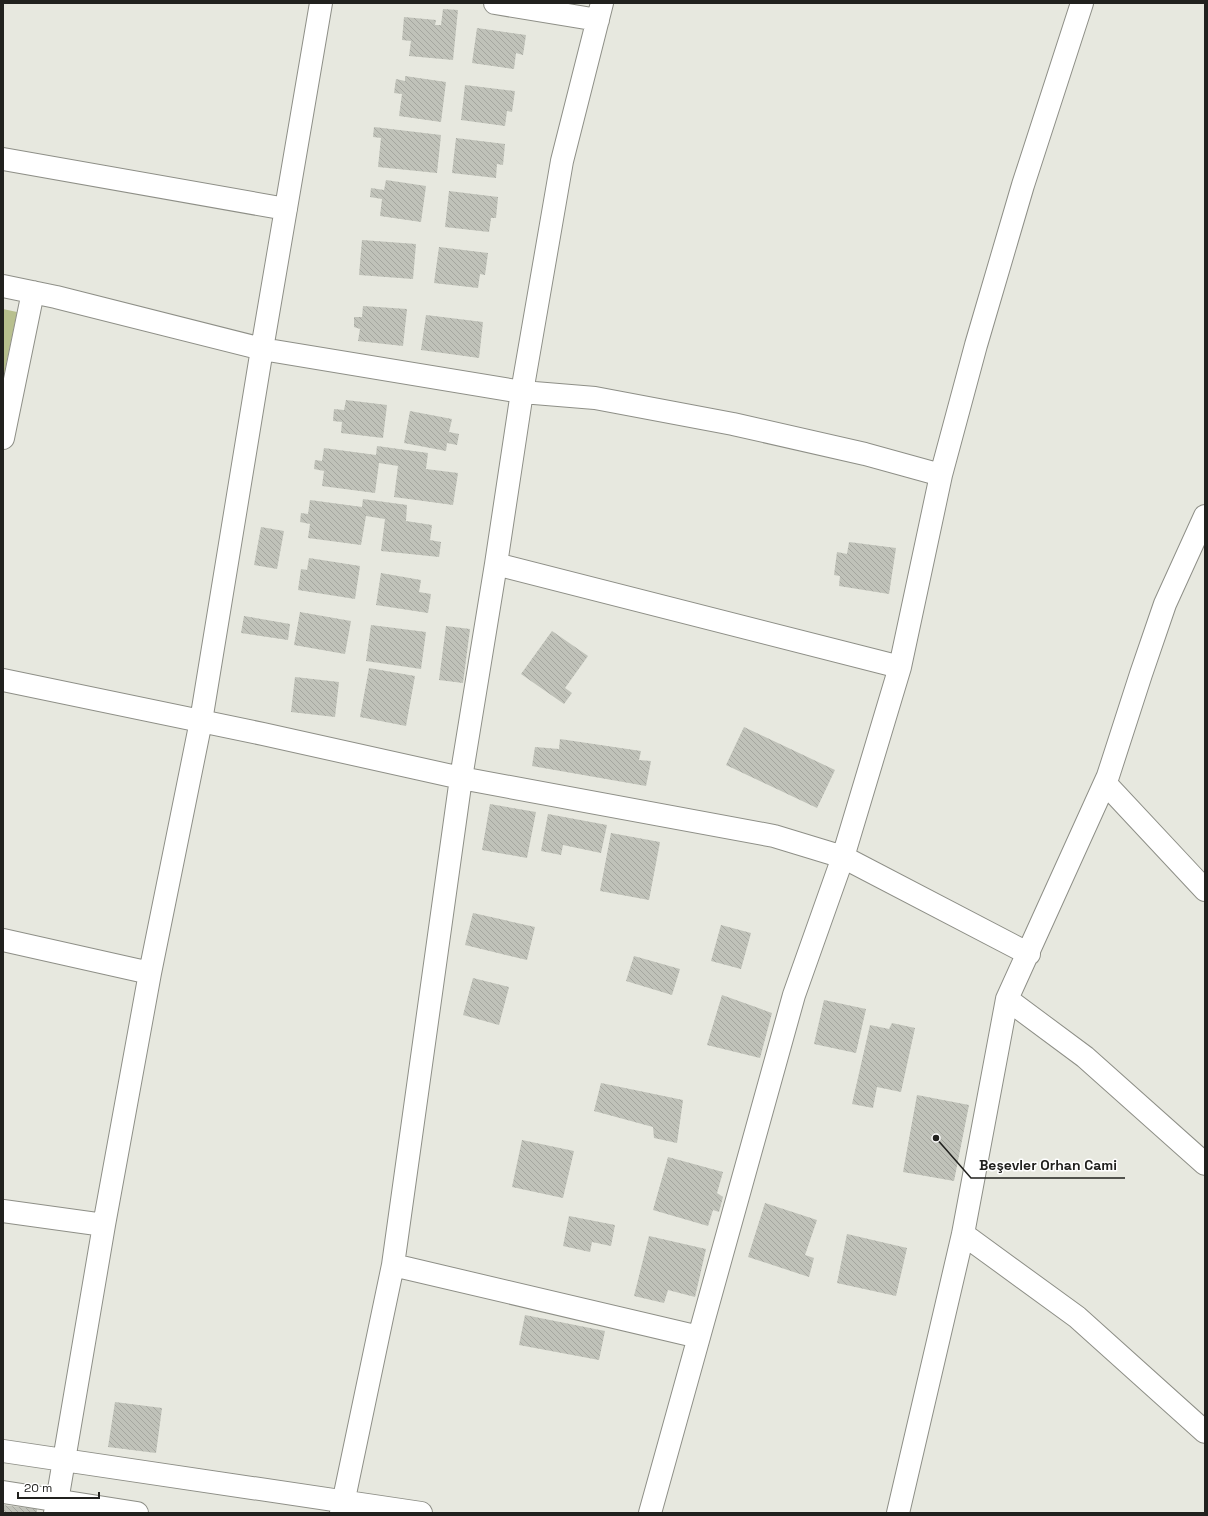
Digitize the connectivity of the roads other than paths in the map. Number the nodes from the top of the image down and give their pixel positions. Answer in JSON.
{"nodes":[{"id":1,"x":321,"y":3,"type":"edge"},
{"id":2,"x":495,"y":3,"type":"edge"},
{"id":3,"x":1082,"y":3,"type":"edge"},
{"id":4,"x":600,"y":11,"type":"edge"},
{"id":5,"x":3,"y":159,"type":"edge"},
{"id":6,"x":286,"y":209,"type":"junction"},
{"id":7,"x":3,"y":286,"type":"edge"},
{"id":8,"x":33,"y":292,"type":"junction"},
{"id":9,"x":262,"y":349,"type":"junction"},
{"id":10,"x":522,"y":392,"type":"junction"},
{"id":11,"x":3,"y":438,"type":"edge"},
{"id":12,"x":941,"y":475,"type":"junction"},
{"id":13,"x":1205,"y":516,"type":"edge"},
{"id":14,"x":496,"y":564,"type":"junction"},
{"id":15,"x":900,"y":667,"type":"junction"},
{"id":16,"x":3,"y":680,"type":"edge"},
{"id":17,"x":201,"y":721,"type":"junction"},
{"id":18,"x":462,"y":778,"type":"junction"},
{"id":19,"x":1105,"y":782,"type":"junction"},
{"id":20,"x":843,"y":858,"type":"junction"},
{"id":21,"x":1205,"y":890,"type":"edge"},
{"id":22,"x":3,"y":940,"type":"edge"},
{"id":23,"x":1028,"y":954,"type":"junction"},
{"id":24,"x":150,"y":973,"type":"junction"},
{"id":25,"x":1007,"y":999,"type":"junction"},
{"id":26,"x":1205,"y":1164,"type":"edge"},
{"id":27,"x":3,"y":1211,"type":"edge"},
{"id":28,"x":104,"y":1225,"type":"junction"},
{"id":29,"x":963,"y":1234,"type":"junction"},
{"id":30,"x":393,"y":1265,"type":"junction"},
{"id":31,"x":699,"y":1337,"type":"junction"},
{"id":32,"x":1205,"y":1432,"type":"edge"},
{"id":33,"x":3,"y":1451,"type":"edge"},
{"id":34,"x":64,"y":1460,"type":"junction"},
{"id":35,"x":3,"y":1492,"type":"edge"},
{"id":36,"x":56,"y":1507,"type":"edge"},
{"id":37,"x":342,"y":1507,"type":"edge"},
{"id":38,"x":137,"y":1513,"type":"edge"},
{"id":39,"x":421,"y":1513,"type":"edge"},
{"id":40,"x":650,"y":1513,"type":"edge"},
{"id":41,"x":898,"y":1513,"type":"edge"}],
"edges":[{"from":1,"to":6,"type":"street"},
{"from":2,"to":4,"type":"street"},
{"from":3,"to":12,"type":"street"},
{"from":4,"to":10,"type":"street"},
{"from":5,"to":6,"type":"street"},
{"from":6,"to":9,"type":"street"},
{"from":7,"to":8,"type":"street"},
{"from":8,"to":9,"type":"street"},
{"from":8,"to":11,"type":"street"},
{"from":9,"to":10,"type":"street"},
{"from":9,"to":17,"type":"street"},
{"from":10,"to":12,"type":"street"},
{"from":10,"to":14,"type":"street"},
{"from":12,"to":15,"type":"street"},
{"from":13,"to":19,"type":"street"},
{"from":14,"to":15,"type":"street"},
{"from":14,"to":18,"type":"street"},
{"from":15,"to":20,"type":"street"},
{"from":16,"to":17,"type":"street"},
{"from":17,"to":18,"type":"street"},
{"from":17,"to":24,"type":"street"},
{"from":18,"to":20,"type":"street"},
{"from":18,"to":30,"type":"street"},
{"from":19,"to":21,"type":"street"},
{"from":19,"to":23,"type":"street"},
{"from":20,"to":23,"type":"street"},
{"from":20,"to":31,"type":"street"},
{"from":22,"to":24,"type":"street"},
{"from":23,"to":25,"type":"street"},
{"from":24,"to":28,"type":"street"},
{"from":25,"to":26,"type":"street"},
{"from":25,"to":29,"type":"street"},
{"from":27,"to":28,"type":"street"},
{"from":28,"to":34,"type":"street"},
{"from":29,"to":32,"type":"street"},
{"from":29,"to":41,"type":"street"},
{"from":30,"to":31,"type":"street"},
{"from":30,"to":37,"type":"street"},
{"from":31,"to":40,"type":"street"},
{"from":33,"to":34,"type":"street"},
{"from":34,"to":36,"type":"street"},
{"from":34,"to":37,"type":"street"},
{"from":35,"to":36,"type":"street"},
{"from":36,"to":38,"type":"street"},
{"from":37,"to":39,"type":"street"}]}
